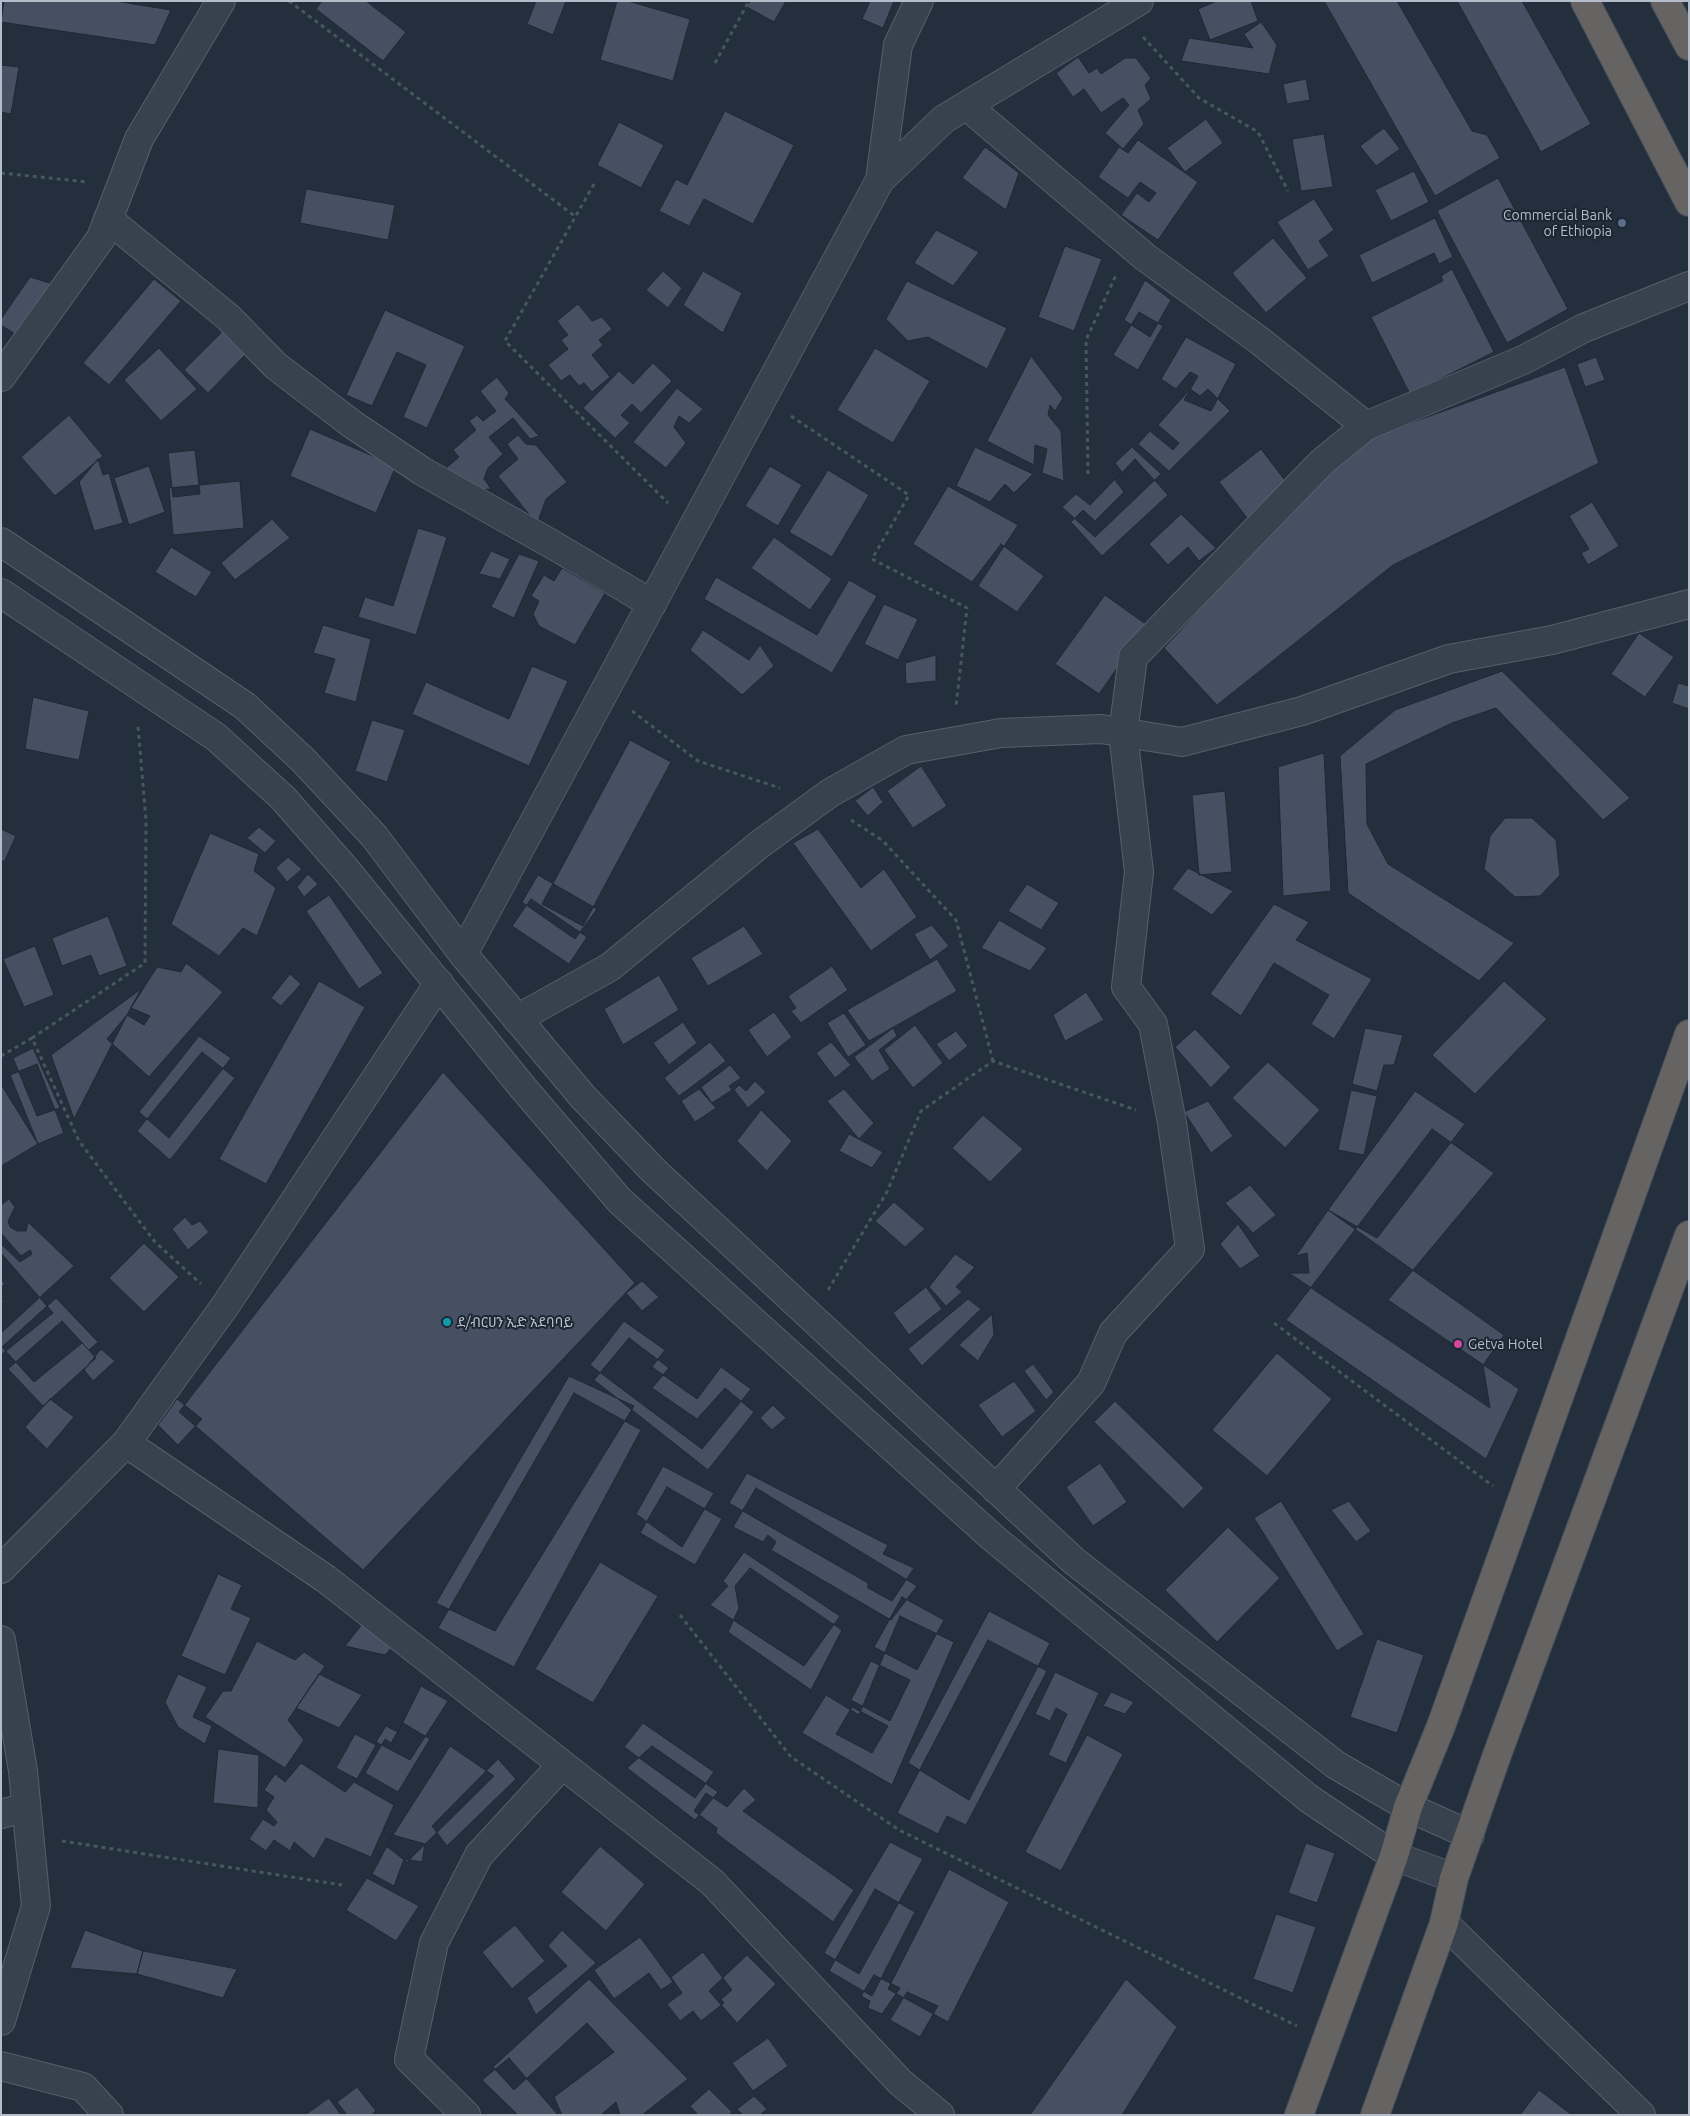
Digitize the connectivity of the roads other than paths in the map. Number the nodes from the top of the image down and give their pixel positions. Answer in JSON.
{"nodes":[{"id":1,"x":221,"y":1,"type":"edge"},
{"id":2,"x":919,"y":1,"type":"edge"},
{"id":3,"x":1585,"y":1,"type":"edge"},
{"id":4,"x":1666,"y":1,"type":"edge"},
{"id":5,"x":1130,"y":7,"type":"edge"},
{"id":6,"x":1689,"y":46,"type":"edge"},
{"id":7,"x":967,"y":106,"type":"junction"},
{"id":8,"x":880,"y":180,"type":"junction"},
{"id":9,"x":1689,"y":202,"type":"edge"},
{"id":10,"x":108,"y":219,"type":"junction"},
{"id":11,"x":1689,"y":286,"type":"edge"},
{"id":12,"x":1,"y":377,"type":"edge"},
{"id":13,"x":1366,"y":426,"type":"junction"},
{"id":14,"x":1,"y":542,"type":"edge"},
{"id":15,"x":1,"y":594,"type":"edge"},
{"id":16,"x":652,"y":604,"type":"junction"},
{"id":17,"x":1689,"y":604,"type":"edge"},
{"id":18,"x":1123,"y":733,"type":"junction"},
{"id":19,"x":463,"y":954,"type":"junction"},
{"id":20,"x":439,"y":984,"type":"junction"},
{"id":21,"x":517,"y":1018,"type":"junction"},
{"id":22,"x":1689,"y":1034,"type":"edge"},
{"id":23,"x":1689,"y":1235,"type":"edge"},
{"id":24,"x":126,"y":1443,"type":"junction"},
{"id":25,"x":996,"y":1489,"type":"junction"},
{"id":26,"x":1,"y":1569,"type":"edge"},
{"id":27,"x":1,"y":1640,"type":"edge"},
{"id":28,"x":562,"y":1765,"type":"junction"},
{"id":29,"x":1408,"y":1807,"type":"junction"},
{"id":30,"x":14,"y":1810,"type":"edge"},
{"id":31,"x":1470,"y":1835,"type":"junction"},
{"id":32,"x":1394,"y":1856,"type":"junction"},
{"id":33,"x":1454,"y":1878,"type":"junction"},
{"id":34,"x":1444,"y":1923,"type":"junction"},
{"id":35,"x":1,"y":2021,"type":"edge"},
{"id":36,"x":1,"y":2066,"type":"edge"},
{"id":37,"x":109,"y":2115,"type":"edge"},
{"id":38,"x":466,"y":2115,"type":"edge"},
{"id":39,"x":940,"y":2115,"type":"edge"},
{"id":40,"x":1299,"y":2115,"type":"edge"},
{"id":41,"x":1375,"y":2115,"type":"edge"},
{"id":42,"x":1640,"y":2115,"type":"edge"}],
"edges":[{"from":1,"to":10,"type":"street"},
{"from":2,"to":8,"type":"street"},
{"from":3,"to":9,"type":"highway"},
{"from":4,"to":6,"type":"highway"},
{"from":5,"to":7,"type":"street"},
{"from":7,"to":8,"type":"street"},
{"from":7,"to":13,"type":"street"},
{"from":8,"to":16,"type":"street"},
{"from":10,"to":12,"type":"street"},
{"from":10,"to":16,"type":"street"},
{"from":11,"to":13,"type":"street"},
{"from":13,"to":18,"type":"street"},
{"from":14,"to":19,"type":"street"},
{"from":15,"to":20,"type":"street"},
{"from":16,"to":19,"type":"street"},
{"from":17,"to":18,"type":"street"},
{"from":18,"to":21,"type":"street"},
{"from":18,"to":25,"type":"street"},
{"from":19,"to":21,"type":"street"},
{"from":20,"to":24,"type":"street"},
{"from":20,"to":32,"type":"street"},
{"from":21,"to":25,"type":"street"},
{"from":22,"to":29,"type":"highway"},
{"from":23,"to":31,"type":"highway"},
{"from":24,"to":26,"type":"street"},
{"from":24,"to":28,"type":"street"},
{"from":25,"to":29,"type":"street"},
{"from":27,"to":30,"type":"street"},
{"from":28,"to":38,"type":"street"},
{"from":28,"to":39,"type":"street"},
{"from":29,"to":31,"type":"street"},
{"from":29,"to":32,"type":"highway"},
{"from":30,"to":35,"type":"street"},
{"from":31,"to":33,"type":"highway"},
{"from":32,"to":33,"type":"street"},
{"from":32,"to":40,"type":"highway"},
{"from":33,"to":34,"type":"highway"},
{"from":34,"to":41,"type":"highway"},
{"from":34,"to":42,"type":"street"},
{"from":36,"to":37,"type":"street"}]}
